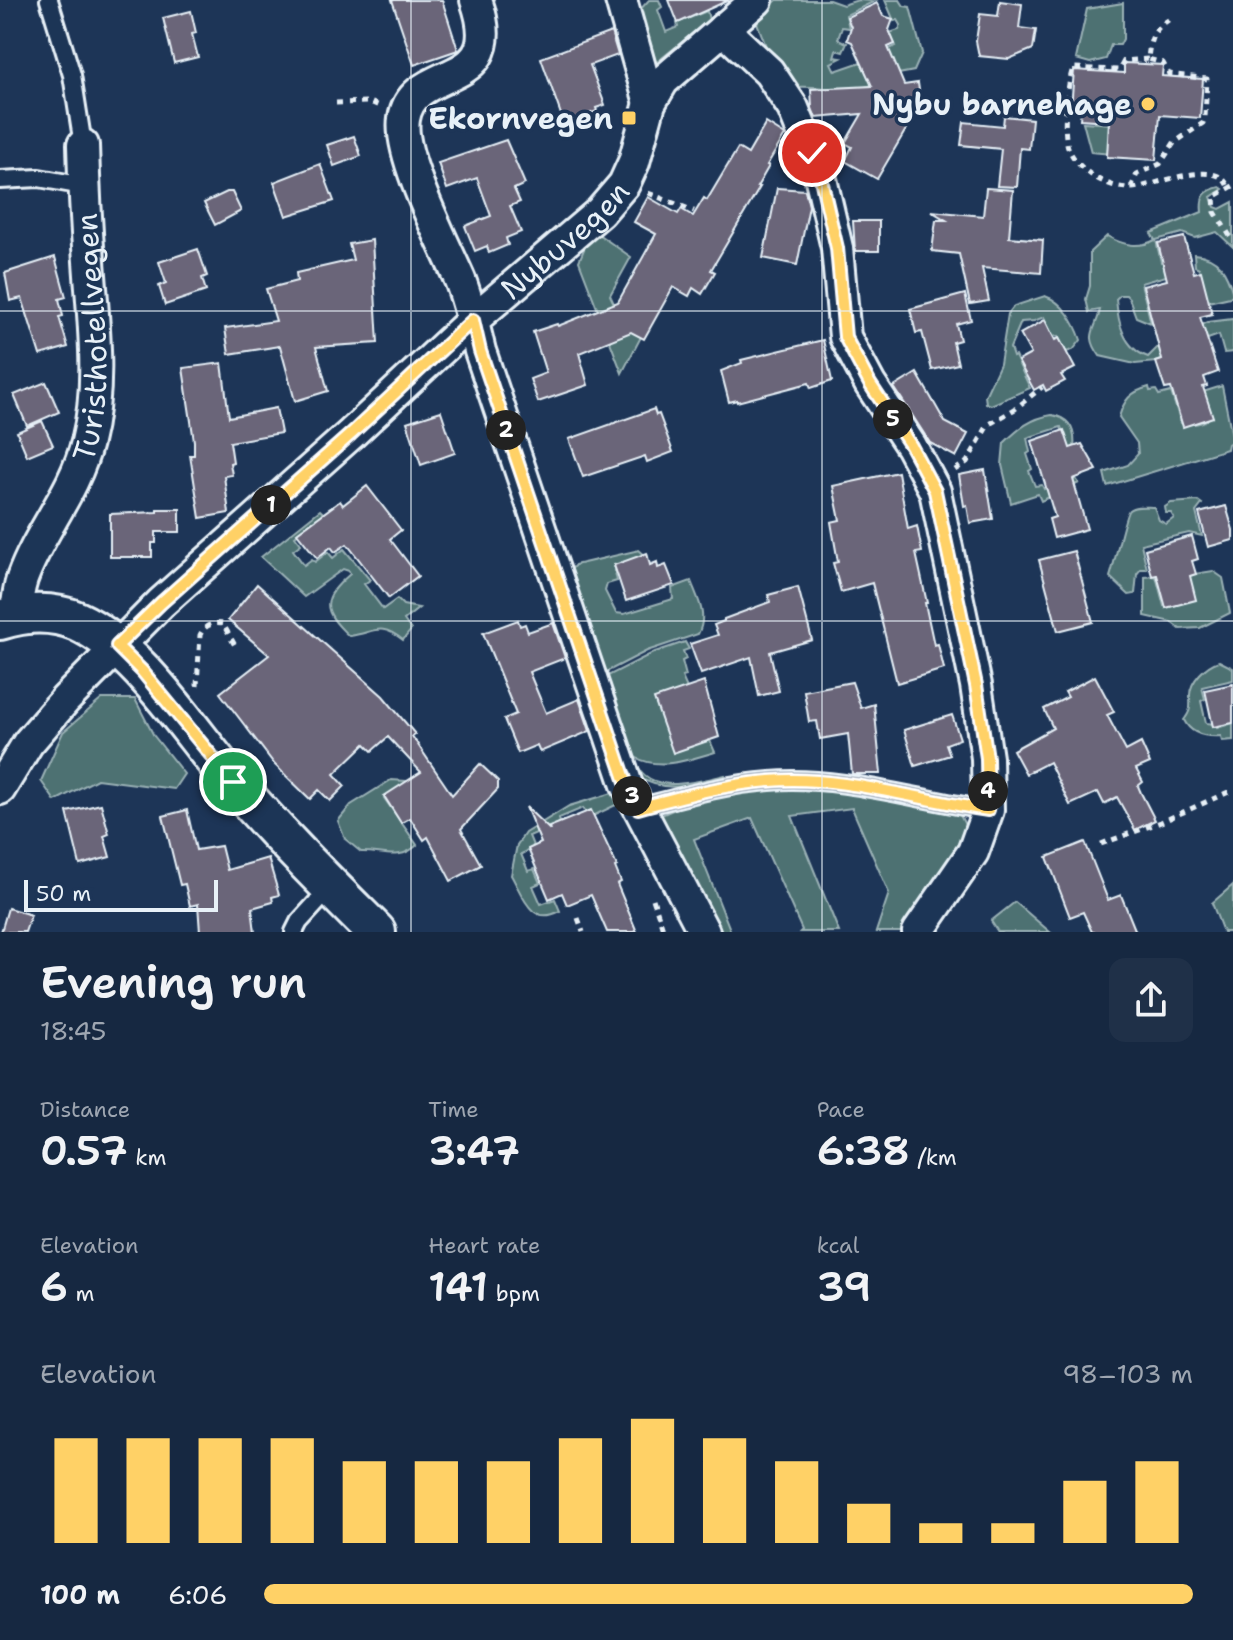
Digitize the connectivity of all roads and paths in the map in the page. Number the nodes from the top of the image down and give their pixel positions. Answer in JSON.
{"nodes":[{"id":1,"x":49,"y":0,"type":"edge"},
{"id":2,"x":476,"y":0,"type":"edge"},
{"id":3,"x":621,"y":0,"type":"edge"},
{"id":4,"x":757,"y":0,"type":"edge"},
{"id":5,"x":1170,"y":19,"type":"dead end"},
{"id":6,"x":723,"y":29,"type":"junction"},
{"id":7,"x":1148,"y":59,"type":"junction"},
{"id":8,"x":336,"y":103,"type":"dead end"},
{"id":9,"x":650,"y":103,"type":"junction"},
{"id":10,"x":404,"y":116,"type":"junction"},
{"id":11,"x":83,"y":145,"type":"joint"},
{"id":12,"x":0,"y":180,"type":"edge"},
{"id":13,"x":624,"y":184,"type":"junction"},
{"id":14,"x":84,"y":186,"type":"junction"},
{"id":15,"x":1230,"y":186,"type":"edge"},
{"id":16,"x":1131,"y":188,"type":"junction"},
{"id":17,"x":694,"y":211,"type":"dead end"},
{"id":18,"x":1233,"y":241,"type":"edge"},
{"id":19,"x":473,"y":320,"type":"junction"},
{"id":20,"x":1042,"y":387,"type":"dead end"},
{"id":21,"x":939,"y":483,"type":"junction"},
{"id":22,"x":8,"y":618,"type":"edge"},
{"id":23,"x":117,"y":646,"type":"junction"},
{"id":24,"x":237,"y":649,"type":"dead end"},
{"id":25,"x":191,"y":732,"type":"junction"},
{"id":26,"x":0,"y":789,"type":"edge"},
{"id":27,"x":1233,"y":790,"type":"edge"},
{"id":28,"x":638,"y":808,"type":"junction"},
{"id":29,"x":988,"y":810,"type":"junction"},
{"id":30,"x":1101,"y":844,"type":"dead end"},
{"id":31,"x":331,"y":887,"type":"junction"},
{"id":32,"x":578,"y":918,"type":"dead end"},
{"id":33,"x":294,"y":932,"type":"edge"},
{"id":34,"x":376,"y":932,"type":"edge"},
{"id":35,"x":583,"y":932,"type":"edge"},
{"id":36,"x":704,"y":932,"type":"edge"},
{"id":37,"x":918,"y":932,"type":"edge"}],
"edges":[{"from":1,"to":11,"type":"lane","name":"Turisthotellvegen"},
{"from":2,"to":10,"type":"street"},
{"from":3,"to":9,"type":"street"},
{"from":4,"to":6,"type":"street","name":"Nybuvegen"},
{"from":5,"to":7,"type":"path"},
{"from":6,"to":9,"type":"street","name":"Nybuvegen"},
{"from":6,"to":21,"type":"street"},
{"from":7,"to":16,"type":"path"},
{"from":7,"to":16,"type":"path"},
{"from":8,"to":10,"type":"path"},
{"from":9,"to":13,"type":"street","name":"Nybuvegen"},
{"from":10,"to":19,"type":"street"},
{"from":11,"to":14,"type":"street","name":"Turisthotellvegen"},
{"from":12,"to":14,"type":"lane"},
{"from":13,"to":17,"type":"path"},
{"from":13,"to":19,"type":"street","name":"Nybuvegen"},
{"from":14,"to":22,"type":"street","name":"Turisthotellvegen"},
{"from":15,"to":16,"type":"path"},
{"from":15,"to":18,"type":"path"},
{"from":19,"to":23,"type":"street","name":"Nybuvegen"},
{"from":19,"to":28,"type":"street"},
{"from":20,"to":21,"type":"path"},
{"from":21,"to":29,"type":"street"},
{"from":22,"to":23,"type":"street"},
{"from":23,"to":25,"type":"street"},
{"from":23,"to":26,"type":"street","name":"Nybuvegen"},
{"from":24,"to":25,"type":"path"},
{"from":25,"to":31,"type":"street"},
{"from":27,"to":30,"type":"path"},
{"from":28,"to":29,"type":"lane"},
{"from":28,"to":36,"type":"street"},
{"from":29,"to":37,"type":"street"},
{"from":31,"to":33,"type":"lane"},
{"from":31,"to":34,"type":"street"},
{"from":32,"to":35,"type":"path"}]}
